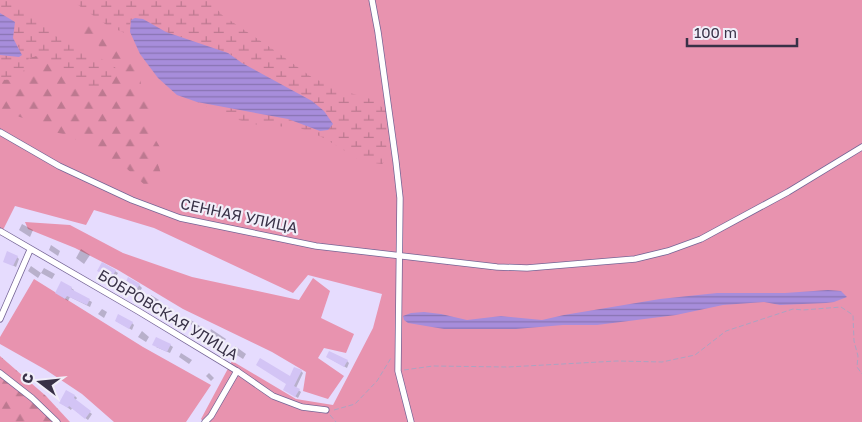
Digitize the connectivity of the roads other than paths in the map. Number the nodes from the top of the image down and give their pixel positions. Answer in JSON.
{"nodes":[{"id":1,"x":372,"y":0,"type":"edge"},
{"id":2,"x":0,"y":132,"type":"edge"},
{"id":3,"x":862,"y":147,"type":"edge"},
{"id":4,"x":0,"y":231,"type":"edge"},
{"id":5,"x":30,"y":250,"type":"junction"},
{"id":6,"x":400,"y":256,"type":"junction"},
{"id":7,"x":0,"y":319,"type":"edge"},
{"id":8,"x":237,"y":371,"type":"junction"},
{"id":9,"x":0,"y":374,"type":"edge"},
{"id":10,"x":326,"y":410,"type":"road end"},
{"id":11,"x":57,"y":422,"type":"edge"},
{"id":12,"x":205,"y":422,"type":"edge"},
{"id":13,"x":412,"y":422,"type":"edge"}],
"edges":[{"from":1,"to":6,"type":"street"},
{"from":2,"to":6,"type":"street","name":"СЕННАЯ УЛИЦА"},
{"from":3,"to":6,"type":"street","name":"СЕННАЯ УЛИЦА"},
{"from":4,"to":5,"type":"street","name":"БОБРОВСКАЯ УЛИЦА"},
{"from":5,"to":7,"type":"street"},
{"from":5,"to":8,"type":"street","name":"БОБРОВСКАЯ УЛИЦА"},
{"from":6,"to":13,"type":"street"},
{"from":8,"to":10,"type":"street","name":"БОБРОВСКАЯ УЛИЦА"},
{"from":8,"to":12,"type":"street"},
{"from":9,"to":11,"type":"street"}]}
